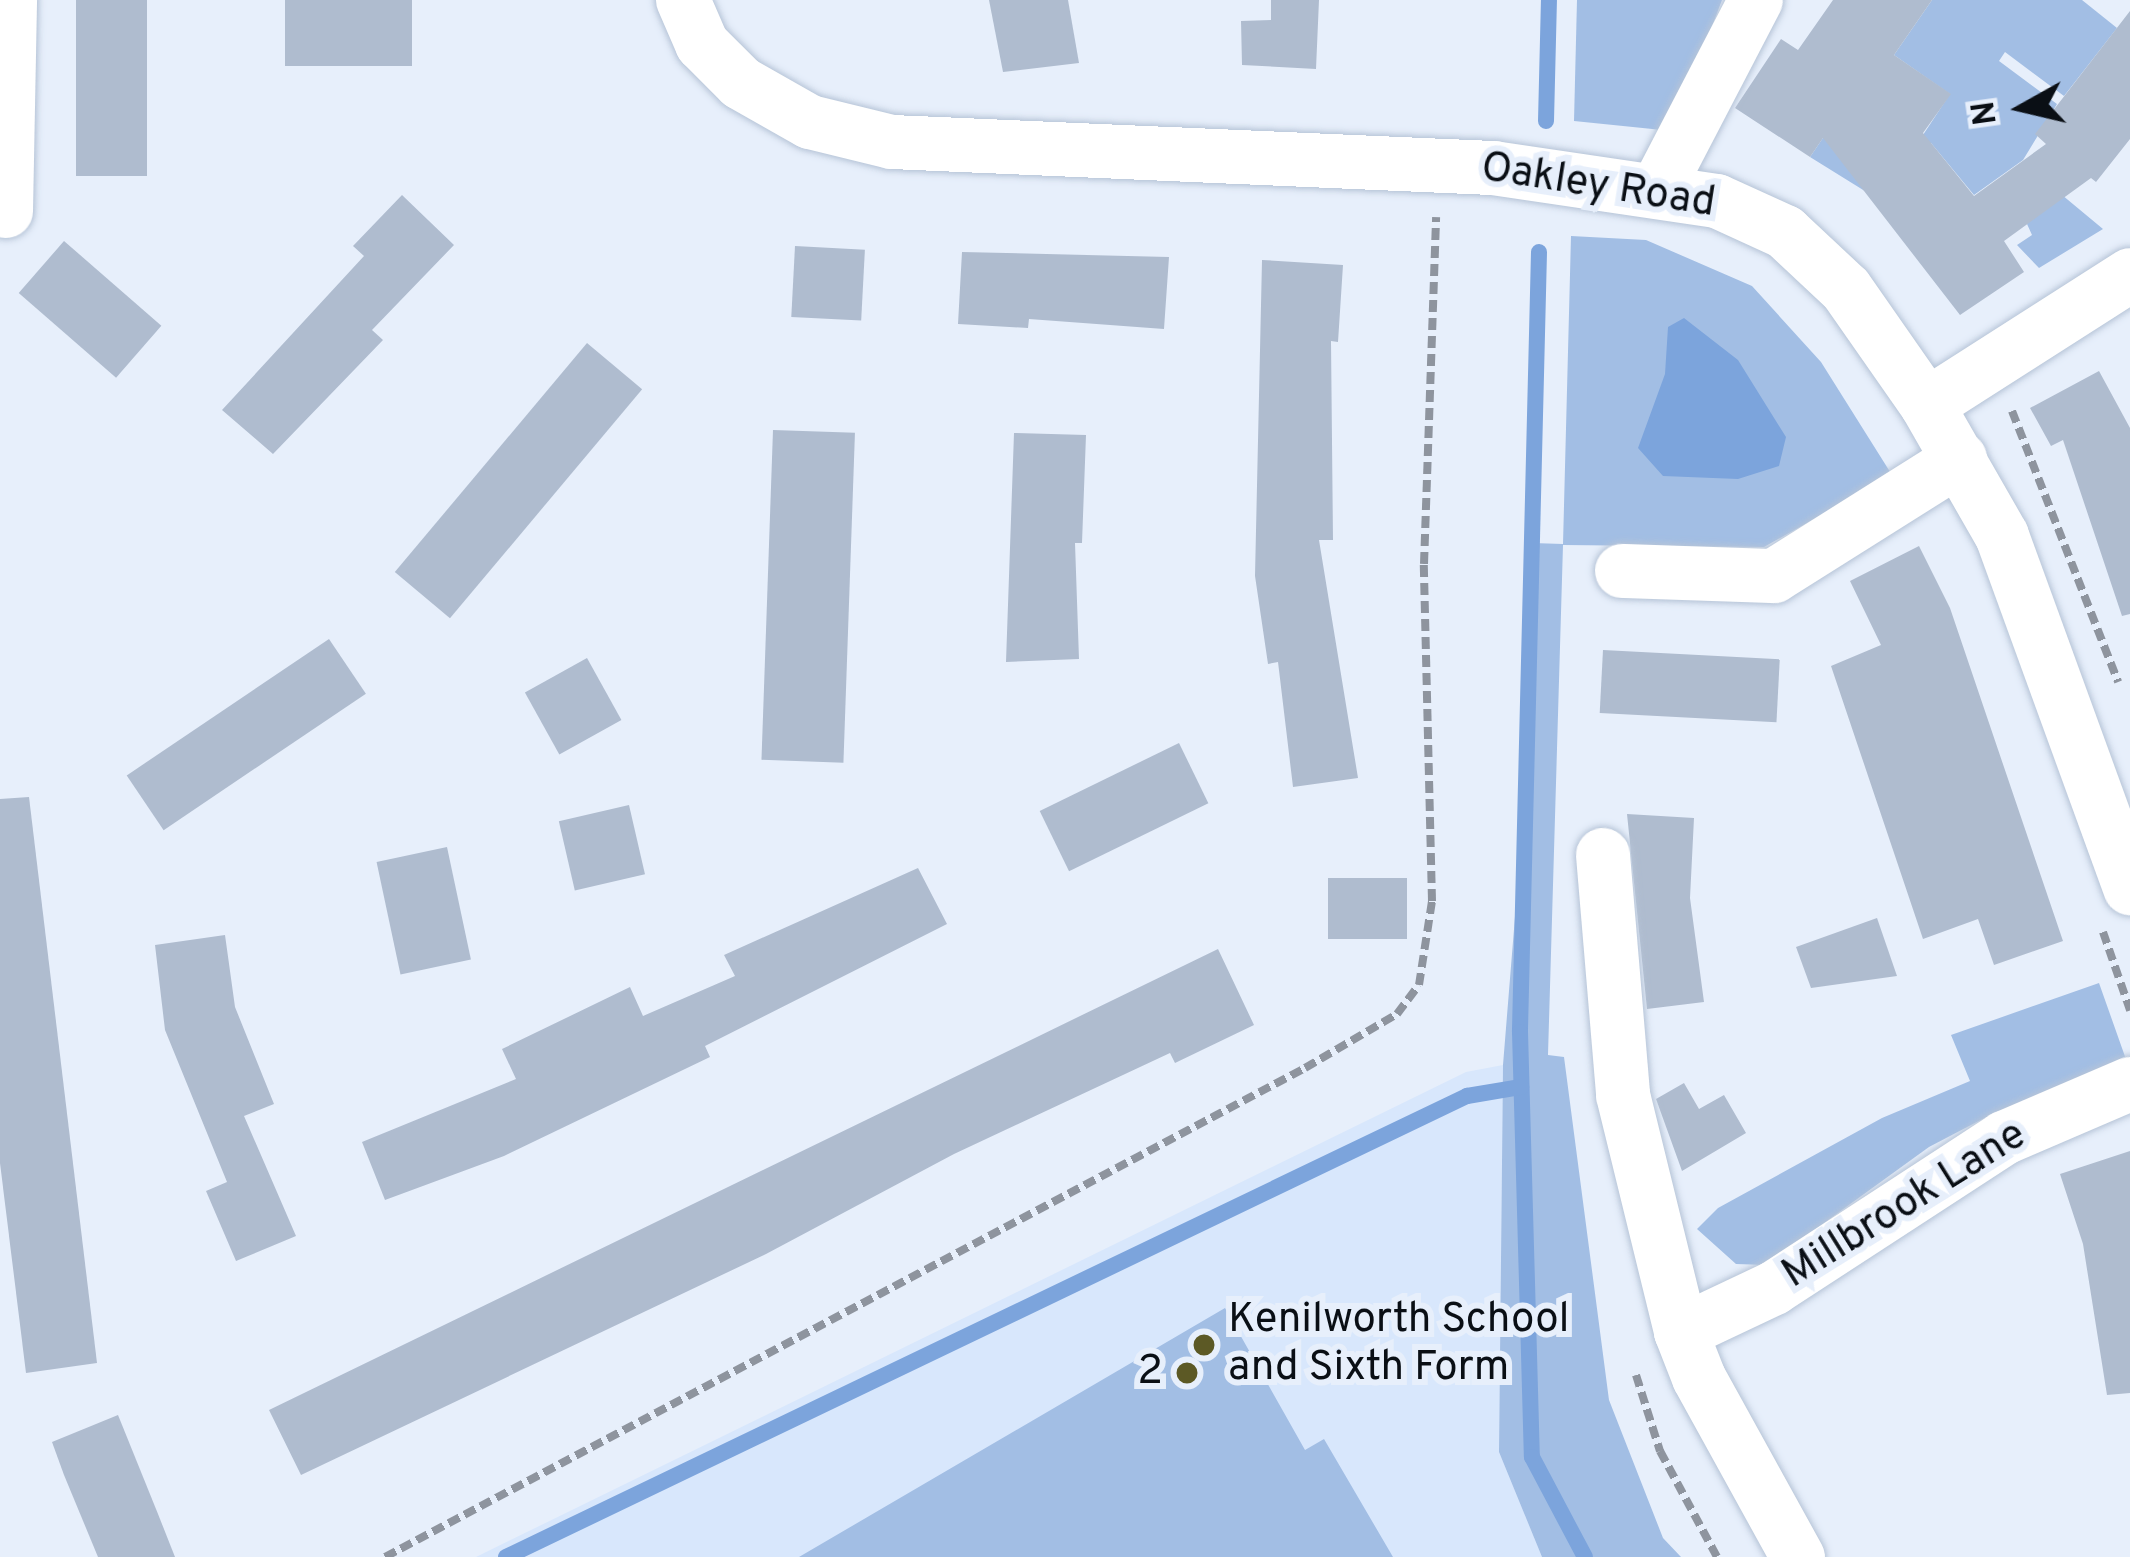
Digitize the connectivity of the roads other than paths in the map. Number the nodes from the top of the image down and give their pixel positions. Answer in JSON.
{"nodes":[{"id":1,"x":683,"y":0,"type":"edge"},
{"id":2,"x":1756,"y":0,"type":"edge"},
{"id":3,"x":6,"y":20,"type":"edge"},
{"id":4,"x":1658,"y":188,"type":"junction"},
{"id":5,"x":6,"y":211,"type":"dead end"},
{"id":6,"x":2130,"y":274,"type":"edge"},
{"id":7,"x":1927,"y":405,"type":"junction"},
{"id":8,"x":1960,"y":459,"type":"junction"},
{"id":9,"x":1622,"y":571,"type":"dead end"},
{"id":10,"x":1603,"y":855,"type":"dead end"},
{"id":11,"x":2115,"y":907,"type":"edge"},
{"id":12,"x":2130,"y":1084,"type":"edge"},
{"id":13,"x":1681,"y":1332,"type":"junction"},
{"id":14,"x":1798,"y":1557,"type":"edge"}],
"edges":[{"from":1,"to":4,"type":"street","name":"Oakley Road"},
{"from":2,"to":4,"type":"street"},
{"from":3,"to":5,"type":"street"},
{"from":4,"to":7,"type":"street","name":"Oakley Road"},
{"from":6,"to":7,"type":"street"},
{"from":7,"to":8,"type":"street","name":"Oakley Road"},
{"from":8,"to":9,"type":"street"},
{"from":8,"to":11,"type":"street","name":"Oakley Road"},
{"from":10,"to":13,"type":"street"},
{"from":12,"to":13,"type":"street","name":"Millbrook Lane"},
{"from":13,"to":14,"type":"street"}]}
